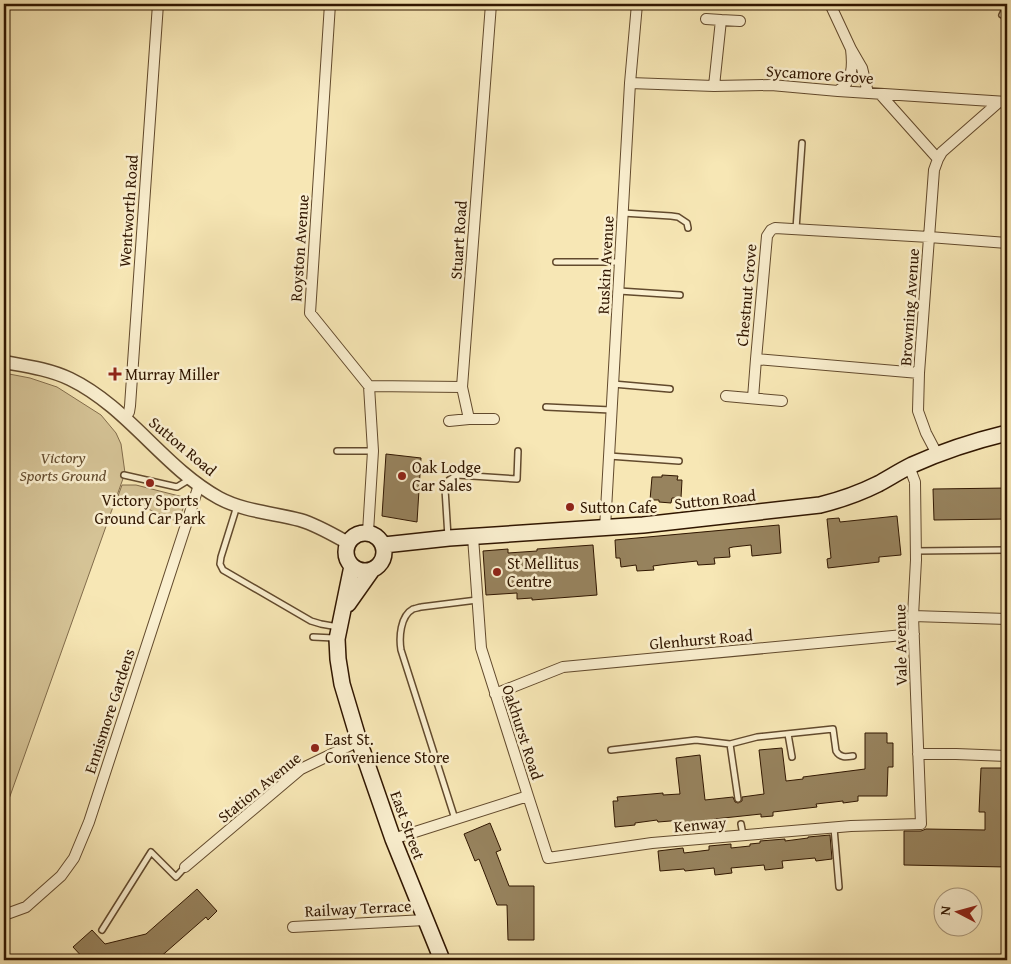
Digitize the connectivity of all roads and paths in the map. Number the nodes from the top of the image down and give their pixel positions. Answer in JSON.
{"nodes":[{"id":1,"x":158,"y":4,"type":"edge"},
{"id":2,"x":330,"y":4,"type":"edge"},
{"id":3,"x":491,"y":4,"type":"edge"},
{"id":4,"x":637,"y":4,"type":"edge"},
{"id":5,"x":830,"y":4,"type":"edge"},
{"id":6,"x":1007,"y":5,"type":"edge"},
{"id":7,"x":1002,"y":15,"type":"dead end"},
{"id":8,"x":706,"y":19,"type":"dead end"},
{"id":9,"x":721,"y":20,"type":"junction"},
{"id":10,"x":740,"y":21,"type":"dead end"},
{"id":11,"x":850,"y":49,"type":"junction"},
{"id":12,"x":630,"y":83,"type":"junction"},
{"id":13,"x":714,"y":86,"type":"junction"},
{"id":14,"x":838,"y":91,"type":"junction"},
{"id":15,"x":868,"y":93,"type":"junction"},
{"id":16,"x":880,"y":94,"type":"junction"},
{"id":17,"x":1004,"y":101,"type":"edge"},
{"id":18,"x":802,"y":143,"type":"dead end"},
{"id":19,"x":938,"y":159,"type":"junction"},
{"id":20,"x":623,"y":213,"type":"junction"},
{"id":21,"x":688,"y":228,"type":"dead end"},
{"id":22,"x":796,"y":230,"type":"junction"},
{"id":23,"x":929,"y":237,"type":"junction"},
{"id":24,"x":1007,"y":243,"type":"edge"},
{"id":25,"x":556,"y":262,"type":"dead end"},
{"id":26,"x":620,"y":262,"type":"junction"},
{"id":27,"x":618,"y":291,"type":"junction"},
{"id":28,"x":680,"y":295,"type":"dead end"},
{"id":29,"x":756,"y":359,"type":"junction"},
{"id":30,"x":4,"y":362,"type":"edge"},
{"id":31,"x":919,"y":373,"type":"junction"},
{"id":32,"x":613,"y":384,"type":"junction"},
{"id":33,"x":369,"y":386,"type":"junction"},
{"id":34,"x":462,"y":387,"type":"junction"},
{"id":35,"x":670,"y":389,"type":"dead end"},
{"id":36,"x":726,"y":396,"type":"dead end"},
{"id":37,"x":752,"y":398,"type":"junction"},
{"id":38,"x":782,"y":401,"type":"dead end"},
{"id":39,"x":546,"y":407,"type":"dead end"},
{"id":40,"x":611,"y":410,"type":"junction"},
{"id":41,"x":125,"y":418,"type":"junction"},
{"id":42,"x":469,"y":419,"type":"junction"},
{"id":43,"x":494,"y":420,"type":"dead end"},
{"id":44,"x":450,"y":421,"type":"dead end"},
{"id":45,"x":1007,"y":433,"type":"edge"},
{"id":46,"x":337,"y":451,"type":"dead end"},
{"id":47,"x":372,"y":451,"type":"junction"},
{"id":48,"x":518,"y":451,"type":"dead end"},
{"id":49,"x":936,"y":454,"type":"junction"},
{"id":50,"x":609,"y":456,"type":"junction"},
{"id":51,"x":679,"y":462,"type":"dead end"},
{"id":52,"x":909,"y":466,"type":"junction"},
{"id":53,"x":124,"y":475,"type":"dead end"},
{"id":54,"x":195,"y":482,"type":"junction"},
{"id":55,"x":237,"y":506,"type":"junction"},
{"id":56,"x":605,"y":528,"type":"junction"},
{"id":57,"x":368,"y":532,"type":"junction"},
{"id":58,"x":473,"y":537,"type":"junction"},
{"id":59,"x":448,"y":538,"type":"junction"},
{"id":60,"x":348,"y":543,"type":"junction"},
{"id":61,"x":384,"y":545,"type":"junction"},
{"id":62,"x":1007,"y":550,"type":"edge"},
{"id":63,"x":916,"y":551,"type":"junction"},
{"id":64,"x":352,"y":566,"type":"junction"},
{"id":65,"x":372,"y":570,"type":"junction"},
{"id":66,"x":477,"y":600,"type":"junction"},
{"id":67,"x":343,"y":612,"type":"junction"},
{"id":68,"x":913,"y":616,"type":"junction"},
{"id":69,"x":1007,"y":619,"type":"edge"},
{"id":70,"x":338,"y":633,"type":"junction"},
{"id":71,"x":914,"y":634,"type":"junction"},
{"id":72,"x":312,"y":636,"type":"dead end"},
{"id":73,"x":495,"y":694,"type":"junction"},
{"id":74,"x":788,"y":734,"type":"junction"},
{"id":75,"x":359,"y":741,"type":"junction"},
{"id":76,"x":730,"y":744,"type":"junction"},
{"id":77,"x":611,"y":750,"type":"dead end"},
{"id":78,"x":918,"y":754,"type":"junction"},
{"id":79,"x":853,"y":756,"type":"dead end"},
{"id":80,"x":1007,"y":756,"type":"edge"},
{"id":81,"x":792,"y":757,"type":"dead end"},
{"id":82,"x":528,"y":796,"type":"junction"},
{"id":83,"x":738,"y":799,"type":"dead end"},
{"id":84,"x":455,"y":819,"type":"junction"},
{"id":85,"x":741,"y":824,"type":"dead end"},
{"id":86,"x":921,"y":824,"type":"joint"},
{"id":87,"x":834,"y":828,"type":"junction"},
{"id":88,"x":743,"y":836,"type":"junction"},
{"id":89,"x":393,"y":839,"type":"junction"},
{"id":90,"x":185,"y":868,"type":"joint"},
{"id":91,"x":839,"y":888,"type":"dead end"},
{"id":92,"x":4,"y":915,"type":"edge"},
{"id":93,"x":425,"y":920,"type":"junction"},
{"id":94,"x":293,"y":927,"type":"dead end"},
{"id":95,"x":102,"y":930,"type":"dead end"},
{"id":96,"x":440,"y":955,"type":"edge"}],
"edges":[{"from":1,"to":41,"type":"street","name":"Wentworth Road"},
{"from":2,"to":33,"type":"street","name":"Royston Avenue"},
{"from":3,"to":34,"type":"street","name":"Stuart Road"},
{"from":4,"to":12,"type":"street","name":"Ruskin Avenue"},
{"from":5,"to":11,"type":"street"},
{"from":6,"to":7,"type":"lane"},
{"from":8,"to":9,"type":"street"},
{"from":9,"to":10,"type":"street"},
{"from":9,"to":13,"type":"street"},
{"from":11,"to":14,"type":"street"},
{"from":11,"to":15,"type":"street"},
{"from":12,"to":13,"type":"street","name":"Sycamore Grove"},
{"from":12,"to":20,"type":"street","name":"Ruskin Avenue"},
{"from":13,"to":14,"type":"street","name":"Sycamore Grove"},
{"from":14,"to":15,"type":"street","name":"Sycamore Grove"},
{"from":15,"to":16,"type":"street","name":"Sycamore Grove"},
{"from":16,"to":17,"type":"street","name":"Sycamore Grove"},
{"from":16,"to":19,"type":"street"},
{"from":17,"to":19,"type":"street"},
{"from":18,"to":22,"type":"lane"},
{"from":19,"to":23,"type":"street","name":"Browning Avenue"},
{"from":20,"to":21,"type":"lane"},
{"from":20,"to":26,"type":"street","name":"Ruskin Avenue"},
{"from":22,"to":23,"type":"street","name":"Chestnut Grove"},
{"from":22,"to":29,"type":"street","name":"Chestnut Grove"},
{"from":23,"to":24,"type":"street","name":"Chestnut Grove"},
{"from":23,"to":31,"type":"street","name":"Browning Avenue"},
{"from":25,"to":26,"type":"lane"},
{"from":26,"to":27,"type":"street","name":"Ruskin Avenue"},
{"from":27,"to":28,"type":"lane"},
{"from":27,"to":32,"type":"street","name":"Ruskin Avenue"},
{"from":29,"to":31,"type":"street","name":"Chestnut Grove"},
{"from":29,"to":37,"type":"street"},
{"from":30,"to":41,"type":"street","name":"Sutton Road"},
{"from":31,"to":49,"type":"street","name":"Browning Avenue"},
{"from":32,"to":35,"type":"lane"},
{"from":32,"to":40,"type":"street","name":"Ruskin Avenue"},
{"from":33,"to":34,"type":"street"},
{"from":33,"to":47,"type":"street"},
{"from":34,"to":42,"type":"street","name":"Stuart Road"},
{"from":36,"to":37,"type":"street"},
{"from":37,"to":38,"type":"street"},
{"from":39,"to":40,"type":"lane"},
{"from":40,"to":50,"type":"street","name":"Ruskin Avenue"},
{"from":41,"to":54,"type":"street","name":"Sutton Road"},
{"from":42,"to":43,"type":"street"},
{"from":42,"to":44,"type":"street"},
{"from":45,"to":49,"type":"main road","name":"Sutton Road"},
{"from":46,"to":47,"type":"lane"},
{"from":47,"to":57,"type":"street"},
{"from":48,"to":59,"type":"lane"},
{"from":49,"to":52,"type":"main road","name":"Sutton Road"},
{"from":50,"to":51,"type":"lane"},
{"from":50,"to":56,"type":"street","name":"Ruskin Avenue"},
{"from":52,"to":56,"type":"main road","name":"Sutton Road"},
{"from":52,"to":63,"type":"street","name":"Vale Avenue"},
{"from":53,"to":54,"type":"lane"},
{"from":54,"to":55,"type":"street","name":"Sutton Road"},
{"from":54,"to":92,"type":"street","name":"Ennismore Gardens"},
{"from":55,"to":60,"type":"street","name":"Sutton Road"},
{"from":55,"to":70,"type":"lane"},
{"from":56,"to":58,"type":"main road","name":"Sutton Road"},
{"from":57,"to":60,"type":"main road"},
{"from":57,"to":61,"type":"main road"},
{"from":58,"to":59,"type":"main road","name":"Sutton Road"},
{"from":58,"to":66,"type":"street","name":"Oakhurst Road"},
{"from":59,"to":61,"type":"main road","name":"Sutton Road"},
{"from":60,"to":64,"type":"main road"},
{"from":61,"to":65,"type":"main road"},
{"from":62,"to":63,"type":"lane"},
{"from":63,"to":68,"type":"street","name":"Vale Avenue"},
{"from":64,"to":65,"type":"main road"},
{"from":64,"to":67,"type":"main road","name":"East Street"},
{"from":65,"to":67,"type":"main road","name":"East Street"},
{"from":66,"to":73,"type":"street","name":"Oakhurst Road"},
{"from":66,"to":84,"type":"lane"},
{"from":67,"to":70,"type":"main road","name":"East Street"},
{"from":68,"to":69,"type":"street"},
{"from":68,"to":71,"type":"street","name":"Vale Avenue"},
{"from":70,"to":72,"type":"lane"},
{"from":70,"to":75,"type":"main road","name":"East Street"},
{"from":71,"to":73,"type":"street","name":"Glenhurst Road"},
{"from":71,"to":78,"type":"street","name":"Vale Avenue"},
{"from":73,"to":82,"type":"street","name":"Oakhurst Road"},
{"from":74,"to":76,"type":"lane"},
{"from":74,"to":79,"type":"lane"},
{"from":74,"to":81,"type":"lane"},
{"from":75,"to":89,"type":"main road","name":"East Street"},
{"from":75,"to":90,"type":"street","name":"Station Avenue"},
{"from":76,"to":77,"type":"lane"},
{"from":76,"to":83,"type":"lane"},
{"from":78,"to":80,"type":"street"},
{"from":78,"to":86,"type":"street","name":"Vale Avenue"},
{"from":82,"to":84,"type":"street","name":"Oakhurst Road"},
{"from":82,"to":88,"type":"street","name":"Kenway"},
{"from":84,"to":89,"type":"street","name":"Oakhurst Road"},
{"from":85,"to":88,"type":"lane"},
{"from":86,"to":87,"type":"street","name":"Kenway"},
{"from":87,"to":88,"type":"street","name":"Kenway"},
{"from":87,"to":91,"type":"lane"},
{"from":89,"to":93,"type":"main road","name":"East Street"},
{"from":90,"to":95,"type":"lane"},
{"from":93,"to":94,"type":"street","name":"Railway Terrace"},
{"from":93,"to":96,"type":"main road","name":"East Street"}]}
